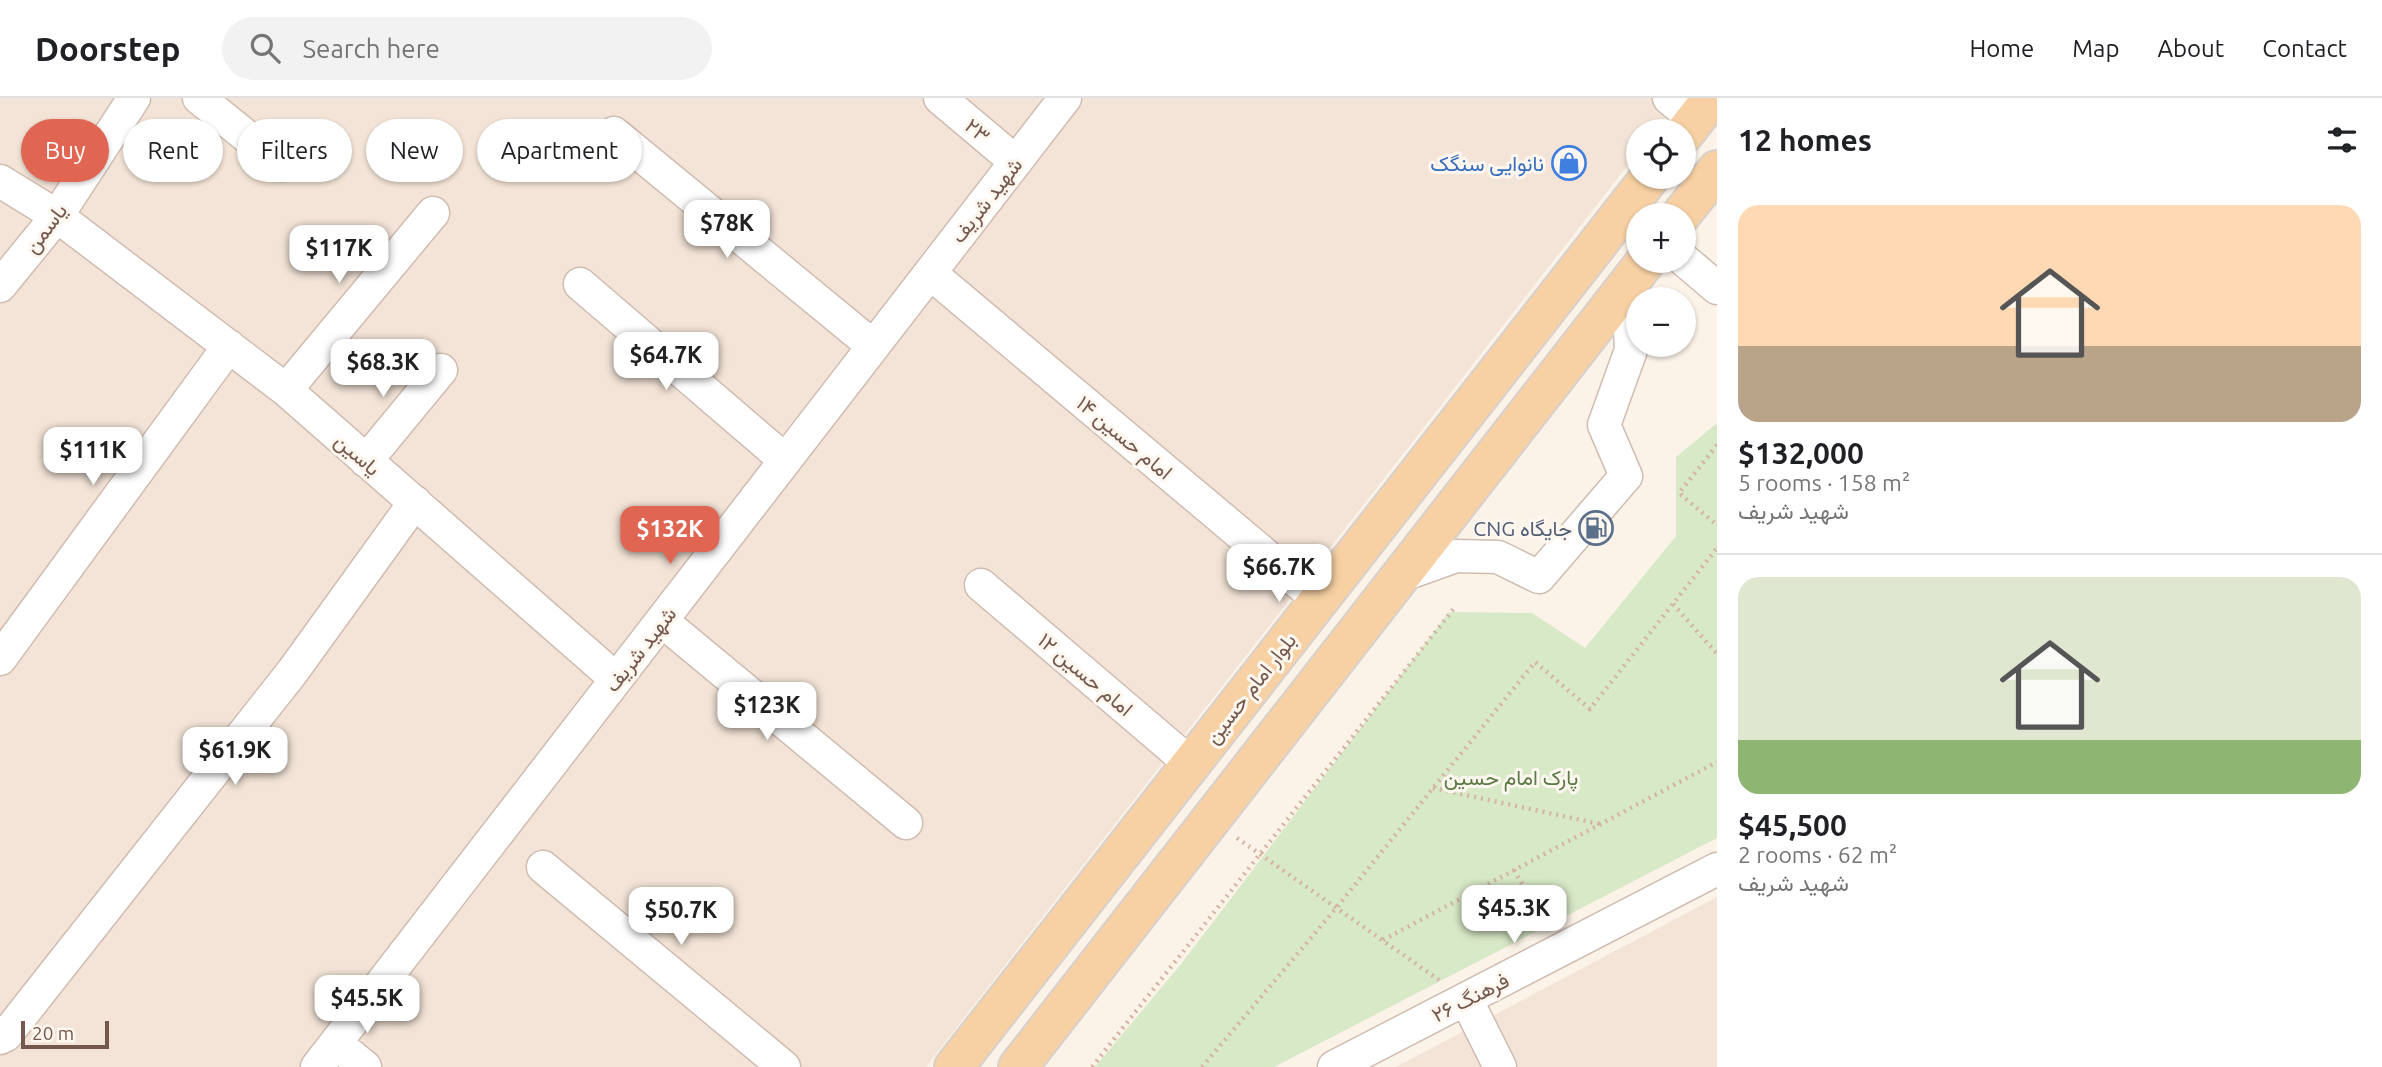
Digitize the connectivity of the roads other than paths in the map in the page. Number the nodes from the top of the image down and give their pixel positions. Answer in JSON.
{"nodes":[{"id":1,"x":134,"y":98,"type":"edge"},
{"id":2,"x":200,"y":98,"type":"edge"},
{"id":3,"x":940,"y":98,"type":"edge"},
{"id":4,"x":1065,"y":98,"type":"edge"},
{"id":5,"x":237,"y":128,"type":"edge"},
{"id":6,"x":642,"y":156,"type":"edge"},
{"id":7,"x":1016,"y":162,"type":"junction"},
{"id":8,"x":1717,"y":170,"type":"edge"},
{"id":9,"x":0,"y":181,"type":"edge"},
{"id":10,"x":1641,"y":189,"type":"edge"},
{"id":11,"x":1691,"y":203,"type":"edge"},
{"id":12,"x":433,"y":212,"type":"dead end"},
{"id":13,"x":57,"y":216,"type":"junction"},
{"id":14,"x":1696,"y":270,"type":"edge"},
{"id":15,"x":930,"y":273,"type":"junction"},
{"id":16,"x":1636,"y":273,"type":"edge"},
{"id":17,"x":1637,"y":273,"type":"edge"},
{"id":18,"x":580,"y":284,"type":"dead end"},
{"id":19,"x":0,"y":286,"type":"edge"},
{"id":20,"x":1717,"y":288,"type":"edge"},
{"id":21,"x":229,"y":346,"type":"junction"},
{"id":22,"x":873,"y":346,"type":"junction"},
{"id":23,"x":441,"y":370,"type":"dead end"},
{"id":24,"x":286,"y":390,"type":"junction"},
{"id":25,"x":785,"y":460,"type":"junction"},
{"id":26,"x":366,"y":461,"type":"junction"},
{"id":27,"x":415,"y":502,"type":"junction"},
{"id":28,"x":1400,"y":576,"type":"junction"},
{"id":29,"x":981,"y":585,"type":"dead end"},
{"id":30,"x":1319,"y":600,"type":"junction"},
{"id":31,"x":662,"y":621,"type":"junction"},
{"id":32,"x":0,"y":659,"type":"edge"},
{"id":33,"x":616,"y":679,"type":"junction"},
{"id":34,"x":1191,"y":764,"type":"junction"},
{"id":35,"x":906,"y":823,"type":"dead end"},
{"id":36,"x":543,"y":867,"type":"dead end"},
{"id":37,"x":1717,"y":869,"type":"edge"},
{"id":38,"x":1466,"y":999,"type":"junction"},
{"id":39,"x":0,"y":1038,"type":"edge"},
{"id":40,"x":327,"y":1055,"type":"edge"},
{"id":41,"x":365,"y":1067,"type":"edge"},
{"id":42,"x":784,"y":1067,"type":"edge"},
{"id":43,"x":954,"y":1067,"type":"edge"},
{"id":44,"x":1018,"y":1067,"type":"edge"},
{"id":45,"x":1334,"y":1067,"type":"edge"},
{"id":46,"x":1500,"y":1067,"type":"edge"}],
"edges":[{"from":1,"to":13,"type":"street","name":"یاسمن"},
{"from":2,"to":5,"type":"street"},
{"from":3,"to":7,"type":"street","name":"۲۳"},
{"from":4,"to":7,"type":"street","name":"شهید شریف"},
{"from":6,"to":22,"type":"street"},
{"from":7,"to":15,"type":"street","name":"شهید شریف"},
{"from":8,"to":11,"type":"main road"},
{"from":9,"to":13,"type":"street","name":"یاسین"},
{"from":10,"to":30,"type":"main road","name":"بلوار امام حسین"},
{"from":12,"to":24,"type":"street"},
{"from":13,"to":19,"type":"street","name":"یاسمن"},
{"from":13,"to":21,"type":"street","name":"یاسین"},
{"from":14,"to":20,"type":"street"},
{"from":15,"to":22,"type":"street","name":"شهید شریف"},
{"from":15,"to":30,"type":"street","name":"امام حسین ۱۴"},
{"from":16,"to":28,"type":"main road"},
{"from":17,"to":28,"type":"street"},
{"from":18,"to":25,"type":"street"},
{"from":21,"to":24,"type":"street","name":"یاسین"},
{"from":21,"to":32,"type":"street"},
{"from":22,"to":25,"type":"street","name":"شهید شریف"},
{"from":23,"to":26,"type":"street"},
{"from":24,"to":26,"type":"street","name":"یاسین"},
{"from":25,"to":31,"type":"street","name":"شهید شریف"},
{"from":26,"to":27,"type":"street","name":"یاسین"},
{"from":27,"to":33,"type":"street","name":"یاسین"},
{"from":27,"to":39,"type":"street"},
{"from":28,"to":44,"type":"main road"},
{"from":29,"to":34,"type":"street","name":"امام حسین ۱۲"},
{"from":30,"to":34,"type":"main road","name":"بلوار امام حسین"},
{"from":31,"to":33,"type":"street","name":"شهید شریف"},
{"from":31,"to":35,"type":"street"},
{"from":33,"to":40,"type":"street","name":"شهید شریف"},
{"from":34,"to":43,"type":"main road","name":"بلوار امام حسین"},
{"from":36,"to":42,"type":"street"},
{"from":37,"to":38,"type":"street","name":"فرهنگ ۲۶"},
{"from":38,"to":45,"type":"street","name":"فرهنگ ۲۶"},
{"from":38,"to":46,"type":"street"},
{"from":40,"to":41,"type":"street"}]}
